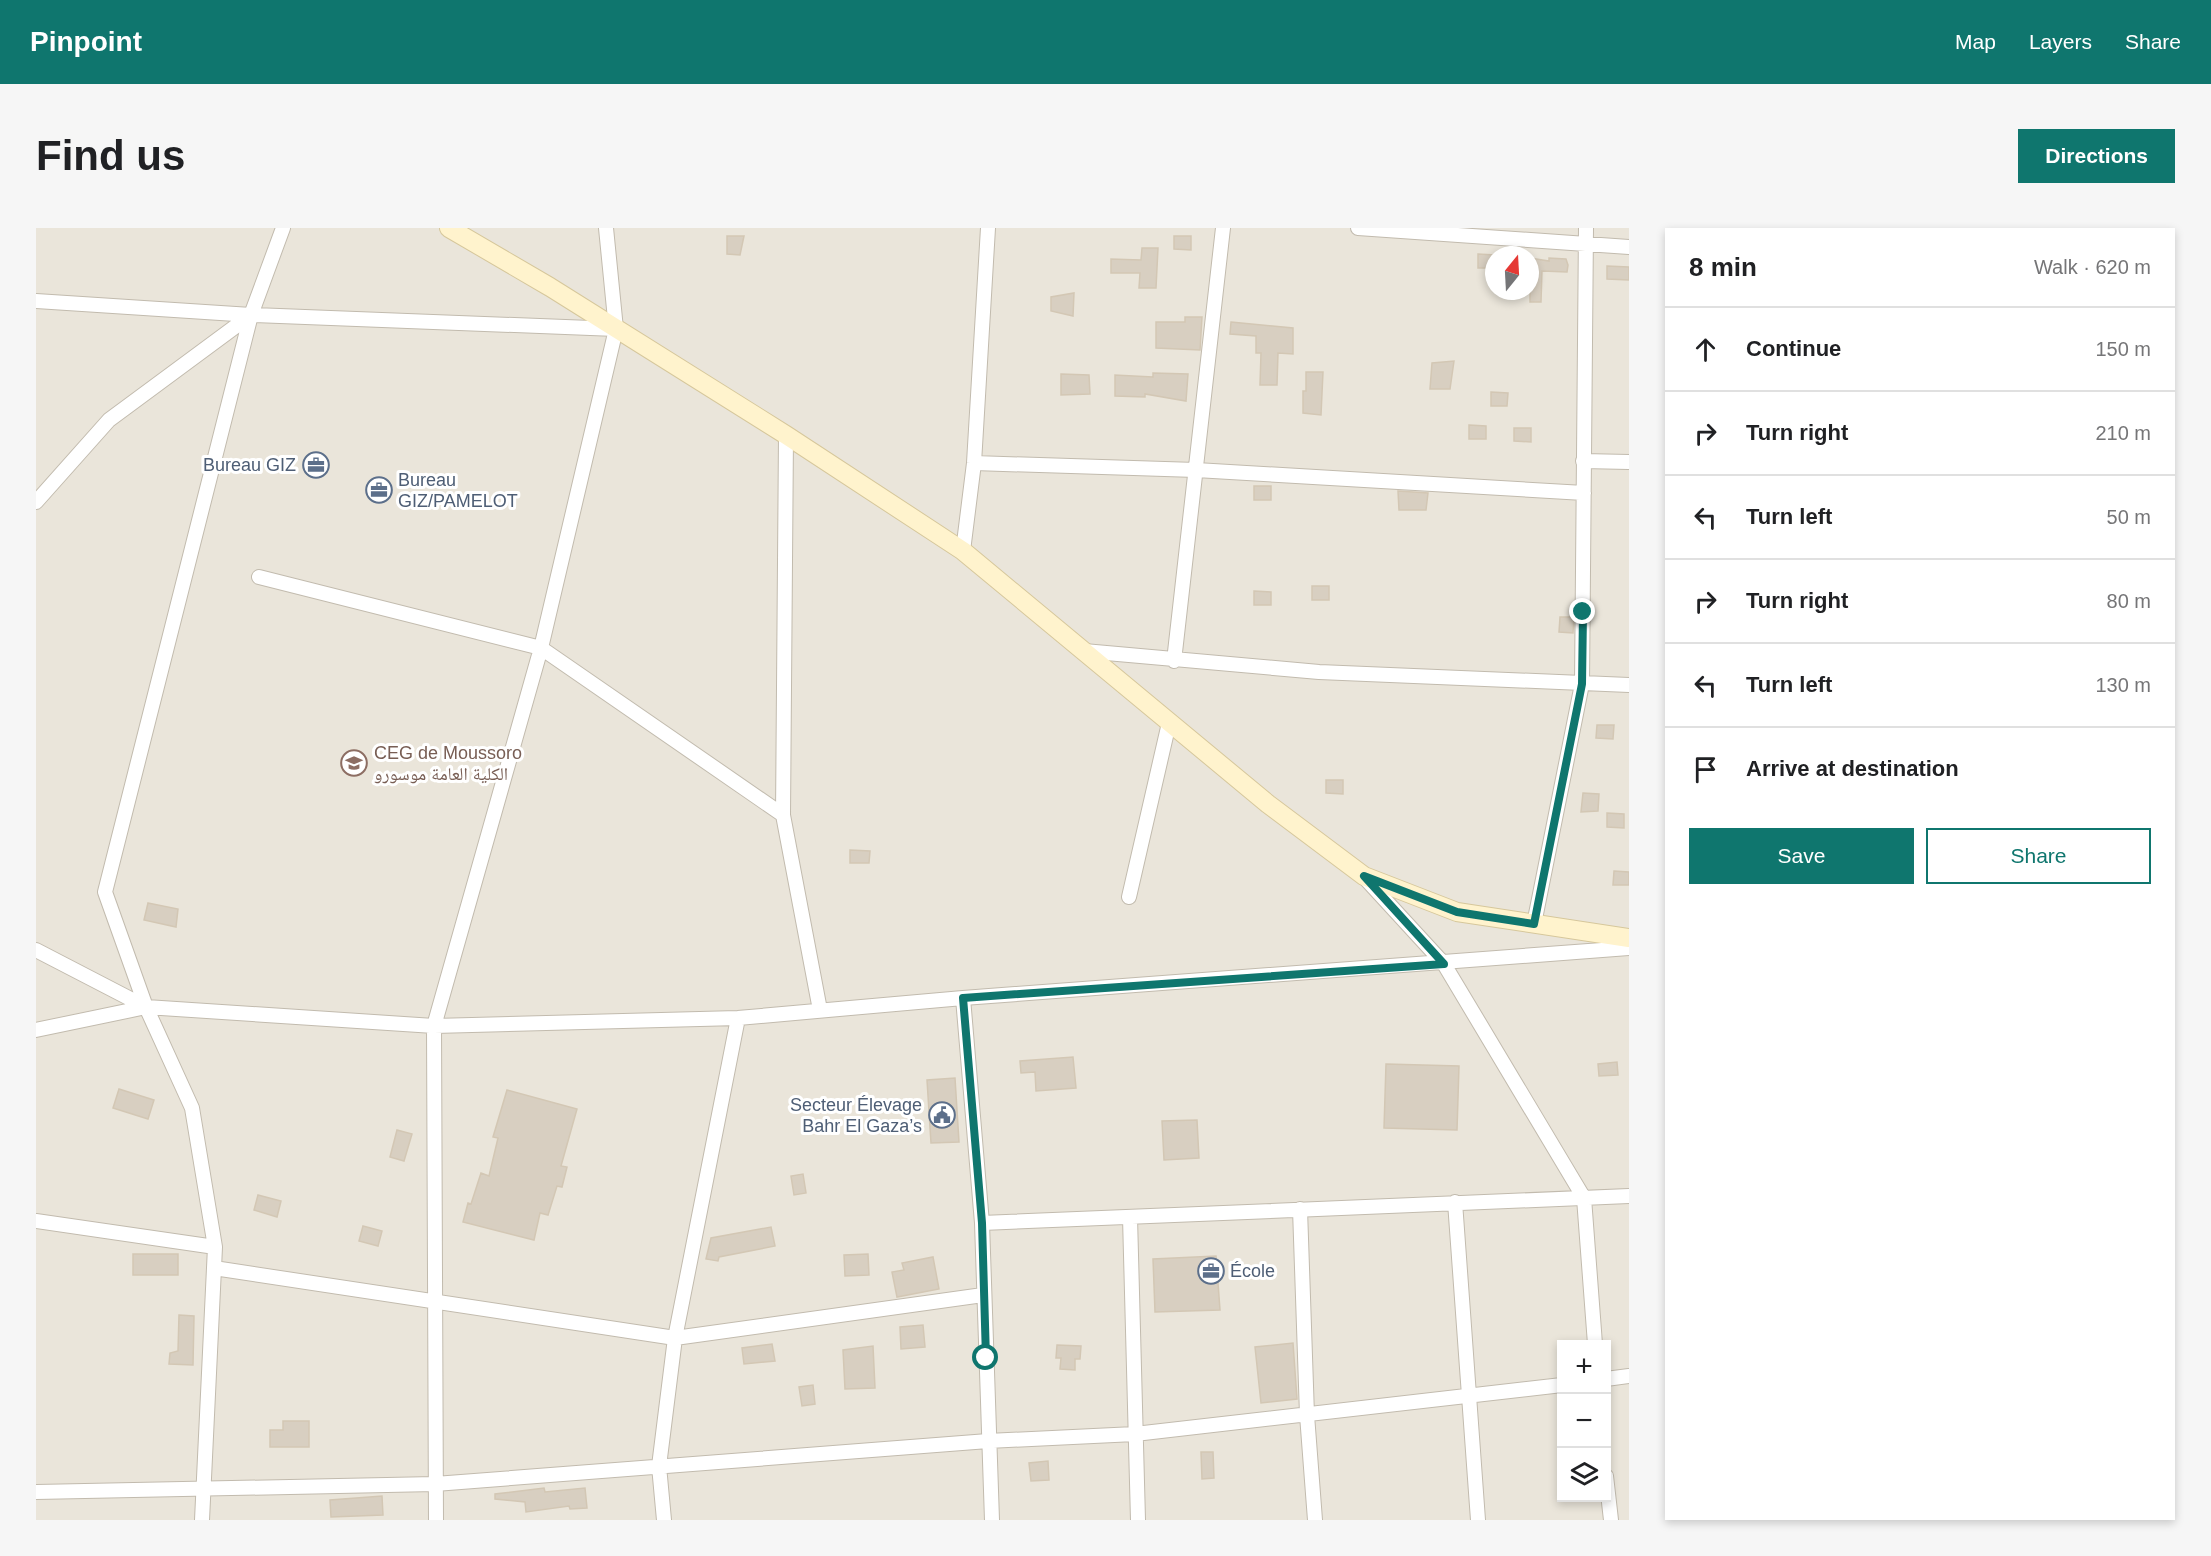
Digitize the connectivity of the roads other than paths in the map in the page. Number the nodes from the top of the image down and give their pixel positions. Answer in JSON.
{"nodes":[{"id":1,"x":283,"y":228,"type":"edge"},
{"id":2,"x":449,"y":228,"type":"edge"},
{"id":3,"x":606,"y":228,"type":"edge"},
{"id":4,"x":988,"y":228,"type":"edge"},
{"id":5,"x":1223,"y":228,"type":"edge"},
{"id":6,"x":1358,"y":228,"type":"edge"},
{"id":7,"x":1586,"y":228,"type":"edge"},
{"id":8,"x":1586,"y":245,"type":"junction"},
{"id":9,"x":1629,"y":247,"type":"edge"},
{"id":10,"x":36,"y":301,"type":"edge"},
{"id":11,"x":251,"y":315,"type":"junction"},
{"id":12,"x":616,"y":329,"type":"junction"},
{"id":13,"x":786,"y":435,"type":"junction"},
{"id":14,"x":1583,"y":461,"type":"junction"},
{"id":15,"x":1629,"y":462,"type":"edge"},
{"id":16,"x":974,"y":463,"type":"junction"},
{"id":17,"x":1196,"y":470,"type":"junction"},
{"id":18,"x":1584,"y":493,"type":"junction"},
{"id":19,"x":36,"y":502,"type":"edge"},
{"id":20,"x":963,"y":551,"type":"junction"},
{"id":21,"x":260,"y":578,"type":"dead end"},
{"id":22,"x":541,"y":648,"type":"junction"},
{"id":23,"x":1082,"y":651,"type":"junction"},
{"id":24,"x":1174,"y":661,"type":"junction"},
{"id":25,"x":1582,"y":684,"type":"junction"},
{"id":26,"x":1629,"y":685,"type":"edge"},
{"id":27,"x":1169,"y":723,"type":"junction"},
{"id":28,"x":783,"y":815,"type":"junction"},
{"id":29,"x":1364,"y":876,"type":"junction"},
{"id":30,"x":1129,"y":897,"type":"dead end"},
{"id":31,"x":1534,"y":924,"type":"junction"},
{"id":32,"x":1629,"y":938,"type":"edge"},
{"id":33,"x":1629,"y":948,"type":"edge"},
{"id":34,"x":36,"y":950,"type":"edge"},
{"id":35,"x":1444,"y":964,"type":"junction"},
{"id":36,"x":963,"y":998,"type":"junction"},
{"id":37,"x":146,"y":1007,"type":"junction"},
{"id":38,"x":820,"y":1010,"type":"junction"},
{"id":39,"x":738,"y":1018,"type":"junction"},
{"id":40,"x":434,"y":1026,"type":"junction"},
{"id":41,"x":36,"y":1030,"type":"edge"},
{"id":42,"x":1629,"y":1196,"type":"edge"},
{"id":43,"x":1584,"y":1198,"type":"junction"},
{"id":44,"x":1455,"y":1202,"type":"junction"},
{"id":45,"x":1300,"y":1209,"type":"junction"},
{"id":46,"x":1130,"y":1217,"type":"junction"},
{"id":47,"x":36,"y":1221,"type":"edge"},
{"id":48,"x":982,"y":1223,"type":"junction"},
{"id":49,"x":215,"y":1247,"type":"junction"},
{"id":50,"x":214,"y":1268,"type":"junction"},
{"id":51,"x":983,"y":1295,"type":"junction"},
{"id":52,"x":435,"y":1300,"type":"junction"},
{"id":53,"x":675,"y":1338,"type":"junction"},
{"id":54,"x":1595,"y":1340,"type":"edge"},
{"id":55,"x":1629,"y":1376,"type":"edge"},
{"id":56,"x":1611,"y":1378,"type":"edge"},
{"id":57,"x":1557,"y":1386,"type":"edge"},
{"id":58,"x":1468,"y":1397,"type":"junction"},
{"id":59,"x":1307,"y":1415,"type":"junction"},
{"id":60,"x":1135,"y":1434,"type":"junction"},
{"id":61,"x":988,"y":1441,"type":"junction"},
{"id":62,"x":659,"y":1466,"type":"junction"},
{"id":63,"x":435,"y":1484,"type":"junction"},
{"id":64,"x":203,"y":1487,"type":"junction"},
{"id":65,"x":36,"y":1492,"type":"edge"},
{"id":66,"x":1609,"y":1502,"type":"edge"},
{"id":67,"x":202,"y":1520,"type":"edge"},
{"id":68,"x":436,"y":1520,"type":"edge"},
{"id":69,"x":664,"y":1520,"type":"edge"},
{"id":70,"x":993,"y":1520,"type":"edge"},
{"id":71,"x":1138,"y":1520,"type":"edge"},
{"id":72,"x":1315,"y":1520,"type":"edge"},
{"id":73,"x":1478,"y":1520,"type":"edge"},
{"id":74,"x":1611,"y":1520,"type":"edge"}],
"edges":[{"from":1,"to":11,"type":"street"},
{"from":2,"to":12,"type":"main road"},
{"from":3,"to":12,"type":"street"},
{"from":4,"to":16,"type":"street"},
{"from":5,"to":17,"type":"street"},
{"from":6,"to":8,"type":"street"},
{"from":7,"to":8,"type":"street"},
{"from":8,"to":9,"type":"street"},
{"from":8,"to":14,"type":"street"},
{"from":10,"to":11,"type":"street"},
{"from":11,"to":12,"type":"street"},
{"from":11,"to":19,"type":"street"},
{"from":11,"to":37,"type":"street"},
{"from":12,"to":13,"type":"main road"},
{"from":12,"to":22,"type":"street"},
{"from":13,"to":20,"type":"main road"},
{"from":13,"to":28,"type":"street"},
{"from":14,"to":15,"type":"street"},
{"from":14,"to":18,"type":"street"},
{"from":16,"to":17,"type":"street"},
{"from":16,"to":20,"type":"street"},
{"from":17,"to":18,"type":"street"},
{"from":17,"to":24,"type":"street"},
{"from":18,"to":25,"type":"street"},
{"from":20,"to":23,"type":"main road"},
{"from":21,"to":22,"type":"street"},
{"from":22,"to":28,"type":"street"},
{"from":22,"to":40,"type":"street"},
{"from":23,"to":24,"type":"street"},
{"from":23,"to":27,"type":"main road"},
{"from":24,"to":25,"type":"street"},
{"from":25,"to":26,"type":"street"},
{"from":25,"to":31,"type":"street"},
{"from":27,"to":29,"type":"main road"},
{"from":27,"to":30,"type":"street"},
{"from":28,"to":38,"type":"street"},
{"from":29,"to":31,"type":"main road"},
{"from":29,"to":35,"type":"street"},
{"from":31,"to":32,"type":"main road"},
{"from":33,"to":35,"type":"street"},
{"from":34,"to":37,"type":"street"},
{"from":35,"to":36,"type":"street"},
{"from":35,"to":43,"type":"street"},
{"from":36,"to":38,"type":"street"},
{"from":36,"to":48,"type":"street"},
{"from":37,"to":40,"type":"street"},
{"from":37,"to":41,"type":"street"},
{"from":37,"to":49,"type":"street"},
{"from":38,"to":39,"type":"street"},
{"from":39,"to":40,"type":"street"},
{"from":39,"to":53,"type":"street"},
{"from":40,"to":52,"type":"street"},
{"from":42,"to":43,"type":"street"},
{"from":43,"to":44,"type":"street"},
{"from":43,"to":54,"type":"street"},
{"from":44,"to":45,"type":"street"},
{"from":44,"to":58,"type":"street"},
{"from":45,"to":46,"type":"street"},
{"from":45,"to":59,"type":"street"},
{"from":46,"to":48,"type":"street"},
{"from":46,"to":60,"type":"street"},
{"from":47,"to":49,"type":"street"},
{"from":48,"to":51,"type":"street"},
{"from":49,"to":50,"type":"street"},
{"from":50,"to":52,"type":"street"},
{"from":50,"to":64,"type":"street"},
{"from":51,"to":53,"type":"street"},
{"from":51,"to":61,"type":"street"},
{"from":52,"to":53,"type":"street"},
{"from":52,"to":63,"type":"street"},
{"from":53,"to":62,"type":"street"},
{"from":55,"to":56,"type":"street"},
{"from":57,"to":58,"type":"street"},
{"from":58,"to":59,"type":"street"},
{"from":58,"to":73,"type":"street"},
{"from":59,"to":60,"type":"street"},
{"from":59,"to":72,"type":"street"},
{"from":60,"to":61,"type":"street"},
{"from":60,"to":71,"type":"street"},
{"from":61,"to":62,"type":"street"},
{"from":61,"to":70,"type":"street"},
{"from":62,"to":63,"type":"street"},
{"from":62,"to":69,"type":"street"},
{"from":63,"to":64,"type":"street"},
{"from":63,"to":68,"type":"street"},
{"from":64,"to":65,"type":"street"},
{"from":64,"to":67,"type":"street"},
{"from":66,"to":74,"type":"street"}]}
